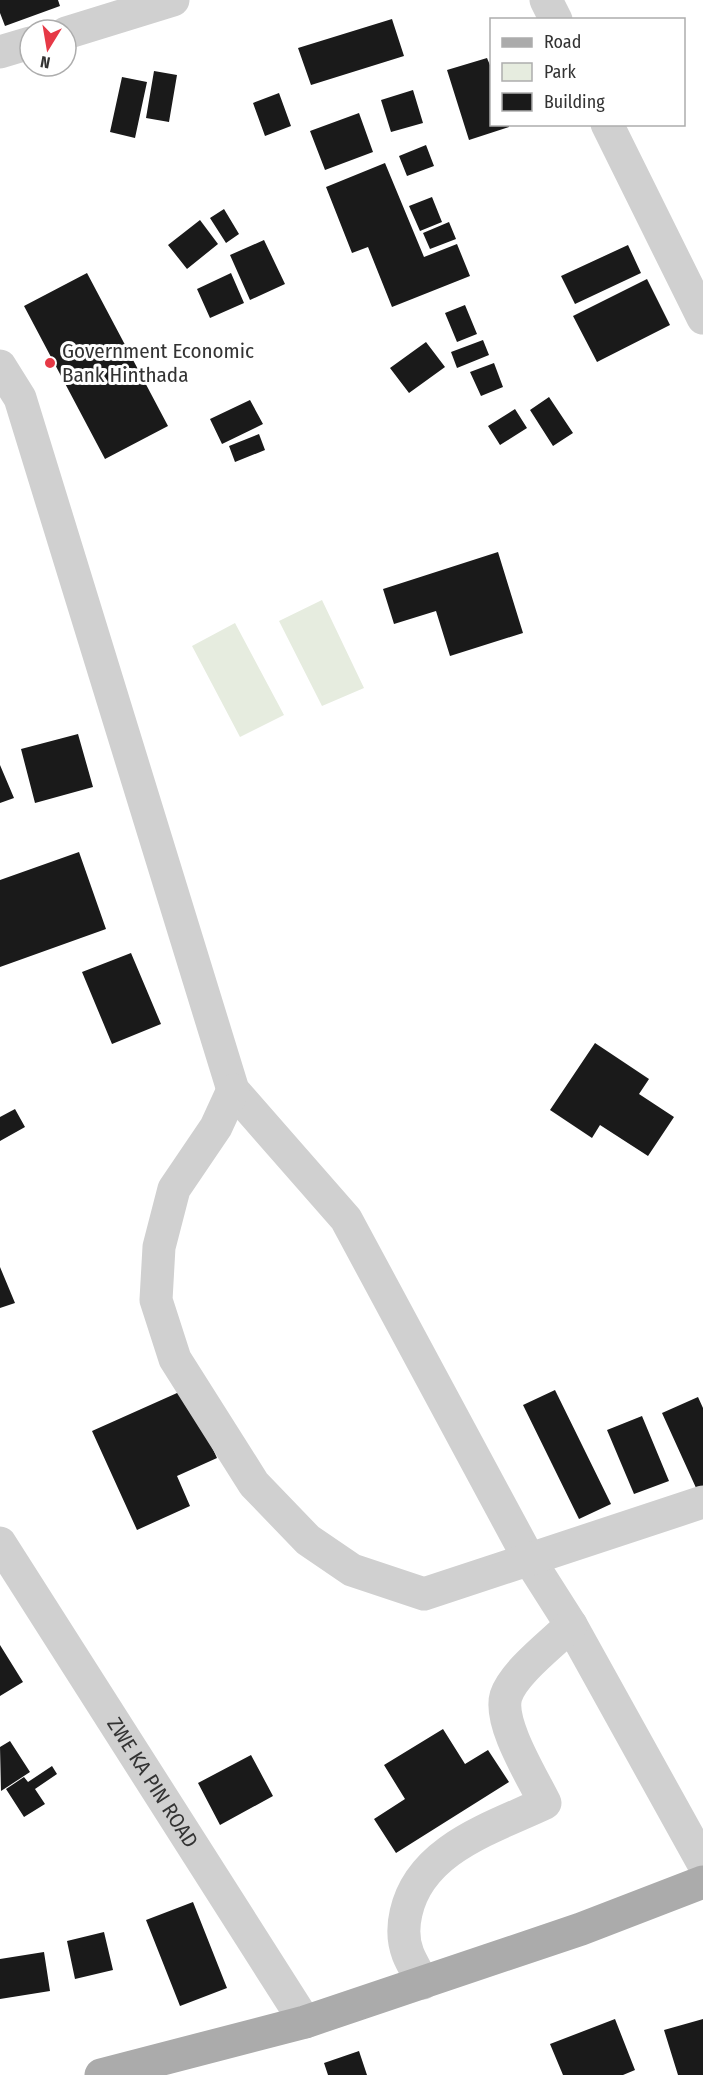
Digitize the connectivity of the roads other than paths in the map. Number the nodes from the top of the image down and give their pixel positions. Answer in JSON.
{"nodes":[{"id":1,"x":173,"y":0,"type":"edge"},
{"id":2,"x":546,"y":0,"type":"edge"},
{"id":3,"x":555,"y":18,"type":"edge"},
{"id":4,"x":78,"y":29,"type":"edge"},
{"id":5,"x":18,"y":47,"type":"edge"},
{"id":6,"x":0,"y":52,"type":"edge"},
{"id":7,"x":608,"y":126,"type":"edge"},
{"id":8,"x":703,"y":318,"type":"edge"},
{"id":9,"x":0,"y":366,"type":"edge"},
{"id":10,"x":232,"y":1090,"type":"junction"},
{"id":11,"x":703,"y":1502,"type":"edge"},
{"id":12,"x":0,"y":1543,"type":"edge"},
{"id":13,"x":529,"y":1559,"type":"junction"},
{"id":14,"x":571,"y":1625,"type":"junction"},
{"id":15,"x":703,"y":1863,"type":"edge"},
{"id":16,"x":703,"y":1882,"type":"edge"},
{"id":17,"x":423,"y":1983,"type":"junction"},
{"id":18,"x":305,"y":2022,"type":"junction"},
{"id":19,"x":100,"y":2075,"type":"edge"}],
"edges":[{"from":1,"to":4,"type":"street"},
{"from":2,"to":3,"type":"street"},
{"from":5,"to":6,"type":"street"},
{"from":7,"to":8,"type":"street"},
{"from":9,"to":10,"type":"street"},
{"from":10,"to":13,"type":"street"},
{"from":10,"to":13,"type":"street"},
{"from":11,"to":13,"type":"street"},
{"from":12,"to":18,"type":"street","name":"ZWE KA PIN ROAD"},
{"from":13,"to":14,"type":"street"},
{"from":14,"to":15,"type":"street"},
{"from":14,"to":17,"type":"street"},
{"from":16,"to":17,"type":"main road"},
{"from":17,"to":18,"type":"main road"},
{"from":18,"to":19,"type":"main road"}]}
